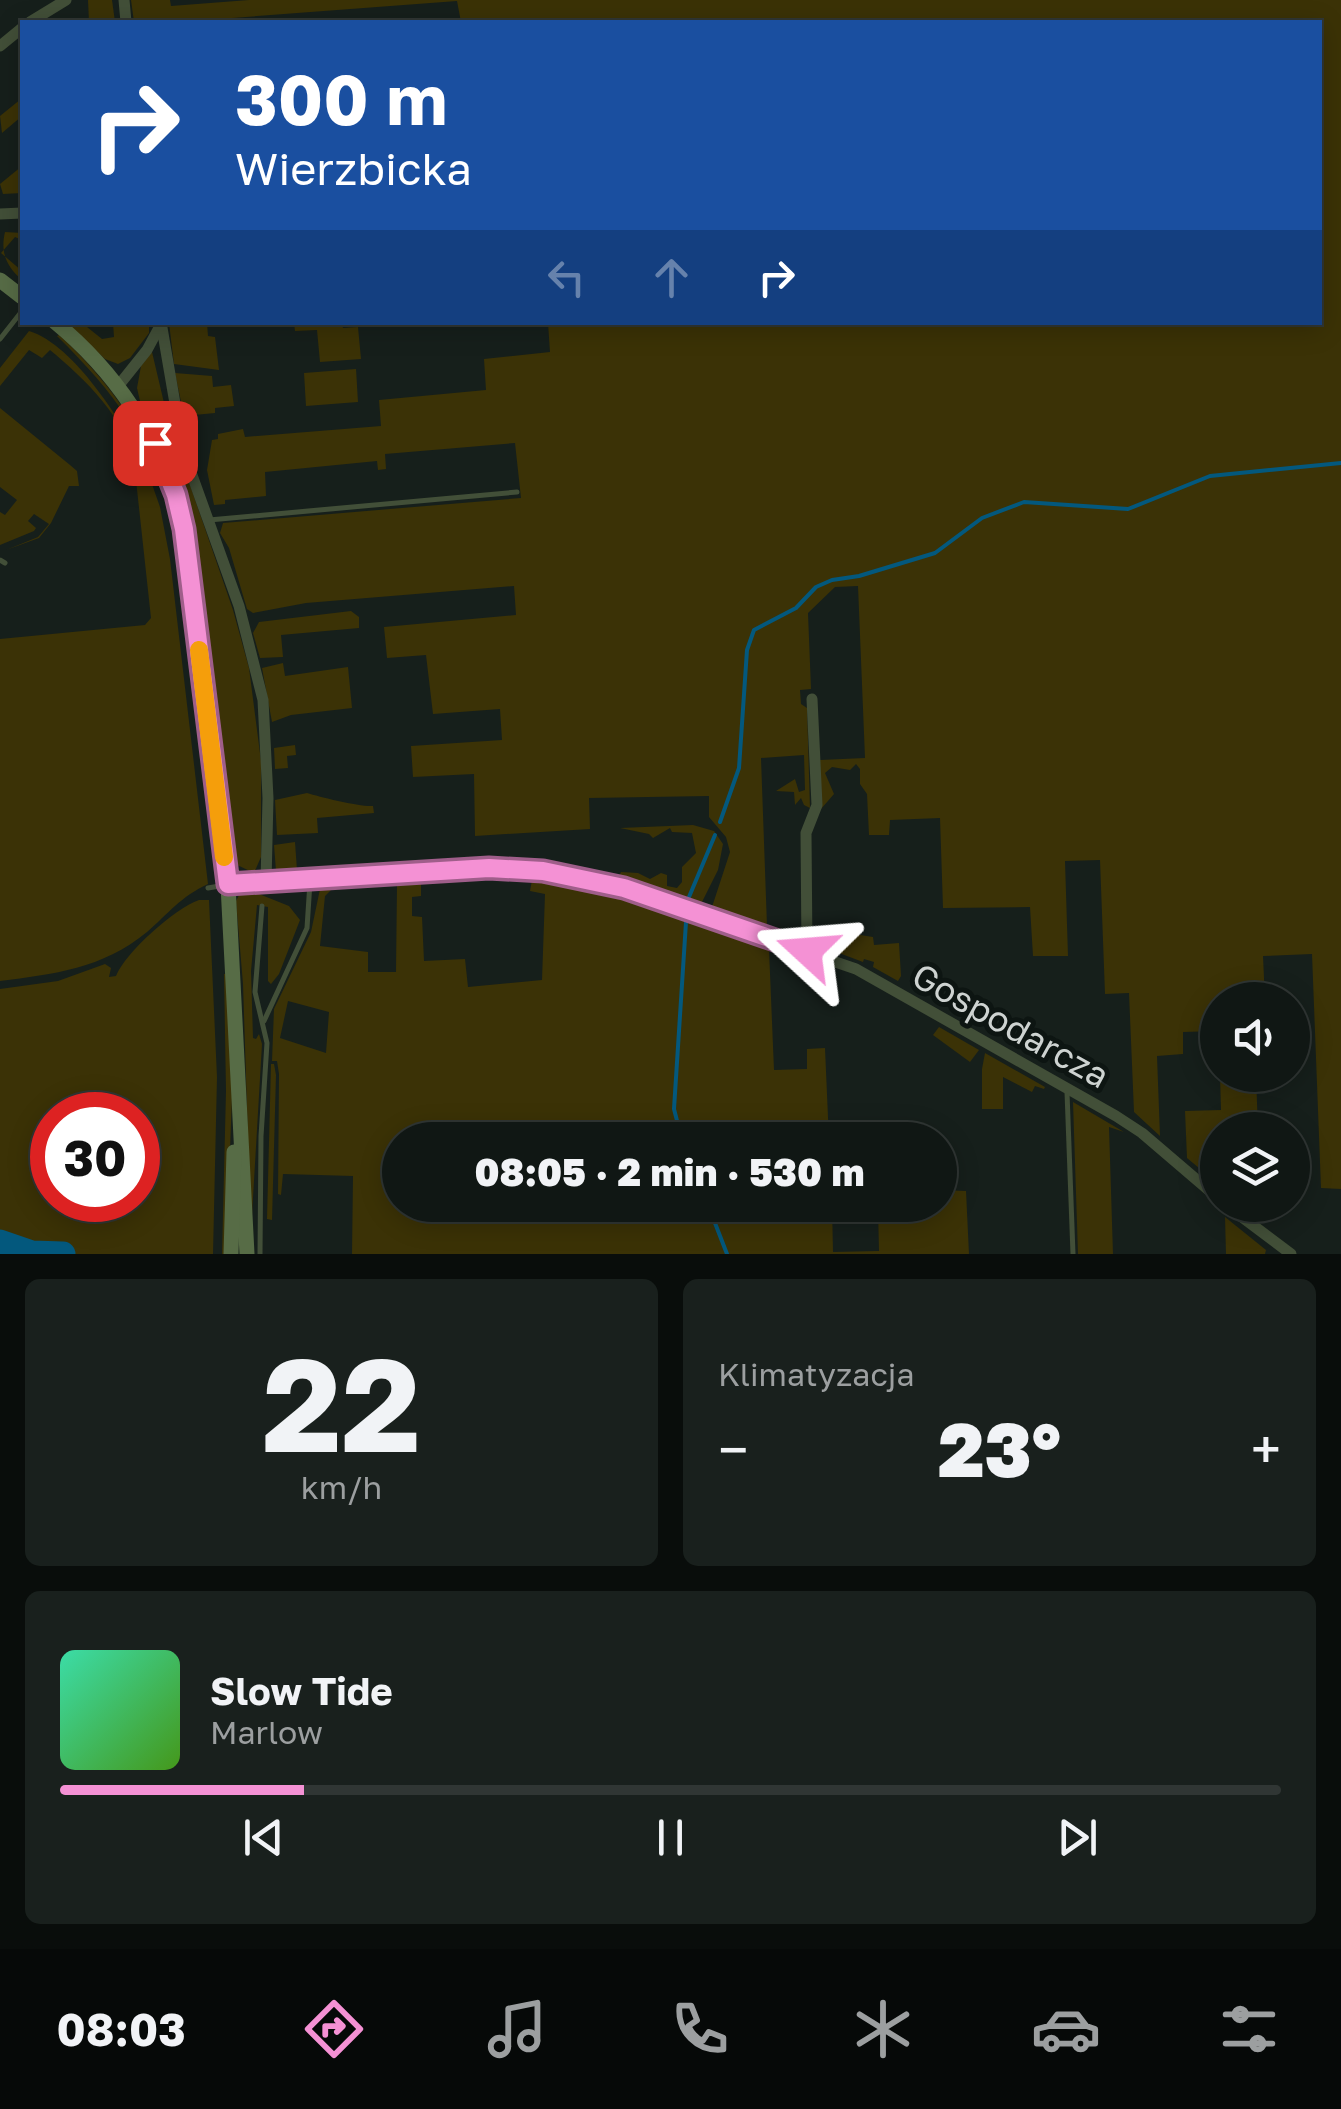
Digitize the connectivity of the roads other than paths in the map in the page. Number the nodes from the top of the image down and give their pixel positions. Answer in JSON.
{"nodes":[{"id":1,"x":66,"y":0,"type":"edge"},
{"id":2,"x":33,"y":20,"type":"edge"},
{"id":3,"x":20,"y":30,"type":"edge"},
{"id":4,"x":0,"y":46,"type":"edge"},
{"id":5,"x":19,"y":214,"type":"edge"},
{"id":6,"x":0,"y":217,"type":"edge"},
{"id":7,"x":20,"y":313,"type":"edge"},
{"id":8,"x":58,"y":325,"type":"edge"},
{"id":9,"x":160,"y":325,"type":"edge"},
{"id":10,"x":161,"y":325,"type":"edge"},
{"id":11,"x":0,"y":338,"type":"edge"},
{"id":12,"x":118,"y":386,"type":"junction"},
{"id":13,"x":517,"y":492,"type":"dead end"},
{"id":14,"x":206,"y":521,"type":"junction"},
{"id":15,"x":812,"y":699,"type":"dead end"},
{"id":16,"x":310,"y":879,"type":"junction"},
{"id":17,"x":266,"y":882,"type":"junction"},
{"id":18,"x":228,"y":884,"type":"junction"},
{"id":19,"x":208,"y":888,"type":"dead end"},
{"id":20,"x":262,"y":906,"type":"dead end"},
{"id":21,"x":807,"y":951,"type":"junction"},
{"id":22,"x":264,"y":1021,"type":"junction"},
{"id":23,"x":238,"y":1042,"type":"junction"},
{"id":24,"x":1068,"y":1088,"type":"junction"},
{"id":25,"x":1200,"y":1182,"type":"edge"},
{"id":26,"x":1249,"y":1222,"type":"edge"},
{"id":27,"x":260,"y":1234,"type":"junction"},
{"id":28,"x":252,"y":1252,"type":"edge"},
{"id":29,"x":231,"y":1254,"type":"edge"},
{"id":30,"x":1073,"y":1254,"type":"edge"},
{"id":31,"x":1291,"y":1254,"type":"edge"}],
"edges":[{"from":1,"to":2,"type":"street"},
{"from":3,"to":4,"type":"street"},
{"from":5,"to":6,"type":"street"},
{"from":7,"to":11,"type":"lane"},
{"from":8,"to":12,"type":"street"},
{"from":9,"to":12,"type":"street"},
{"from":10,"to":14,"type":"street"},
{"from":12,"to":18,"type":"street"},
{"from":13,"to":14,"type":"lane"},
{"from":14,"to":17,"type":"street"},
{"from":15,"to":21,"type":"street"},
{"from":16,"to":17,"type":"street","name":"Gospodarcza"},
{"from":16,"to":21,"type":"street","name":"Gospodarcza"},
{"from":16,"to":22,"type":"lane"},
{"from":17,"to":18,"type":"street","name":"Gospodarcza"},
{"from":18,"to":19,"type":"lane"},
{"from":18,"to":23,"type":"street"},
{"from":20,"to":22,"type":"lane"},
{"from":21,"to":24,"type":"street","name":"Gospodarcza"},
{"from":22,"to":27,"type":"lane"},
{"from":23,"to":28,"type":"street"},
{"from":23,"to":29,"type":"street"},
{"from":24,"to":25,"type":"street","name":"Gospodarcza"},
{"from":24,"to":30,"type":"lane"},
{"from":26,"to":31,"type":"street"},
{"from":27,"to":28,"type":"lane"},
{"from":27,"to":28,"type":"lane"}]}
